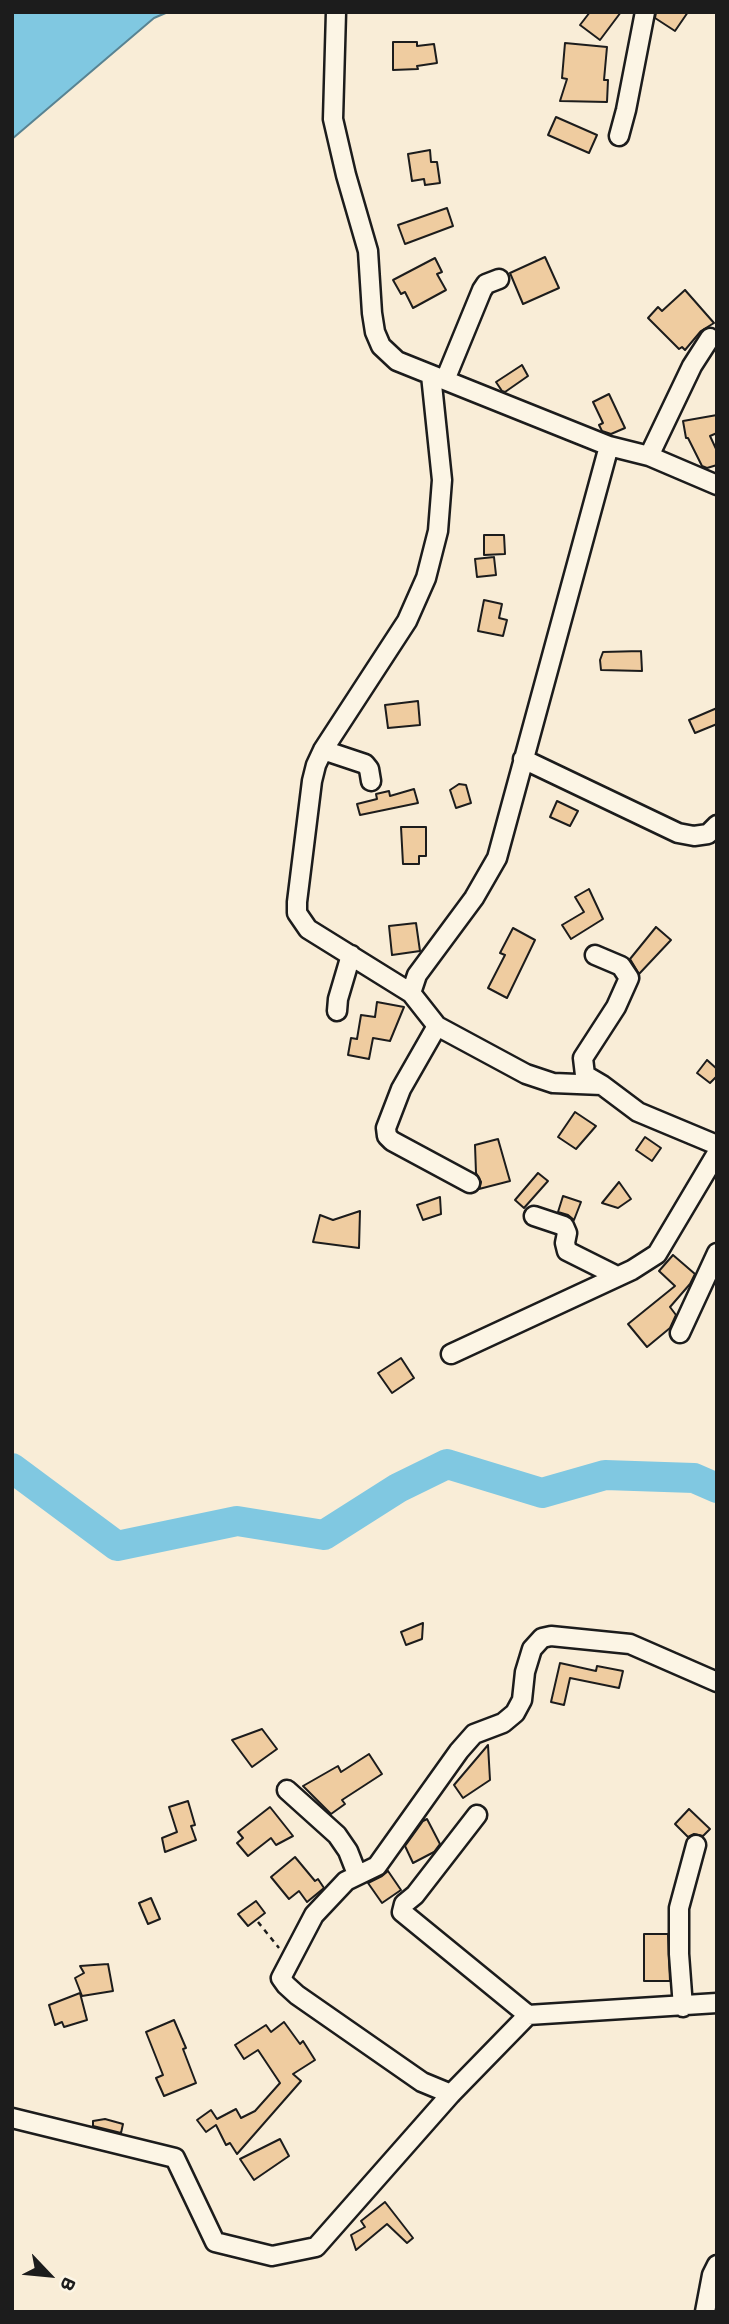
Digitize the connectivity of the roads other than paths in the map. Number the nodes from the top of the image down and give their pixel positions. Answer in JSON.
{"nodes":[{"id":1,"x":336,"y":12,"type":"edge"},
{"id":2,"x":645,"y":12,"type":"edge"},
{"id":3,"x":619,"y":136,"type":"dead end"},
{"id":4,"x":499,"y":279,"type":"dead end"},
{"id":5,"x":710,"y":338,"type":"dead end"},
{"id":6,"x":438,"y":377,"type":"junction"},
{"id":7,"x":608,"y":446,"type":"junction"},
{"id":8,"x":649,"y":456,"type":"junction"},
{"id":9,"x":717,"y":485,"type":"edge"},
{"id":10,"x":323,"y":750,"type":"junction"},
{"id":11,"x":523,"y":759,"type":"junction"},
{"id":12,"x":371,"y":781,"type":"dead end"},
{"id":13,"x":717,"y":825,"type":"edge"},
{"id":14,"x":351,"y":955,"type":"junction"},
{"id":15,"x":596,"y":955,"type":"dead end"},
{"id":16,"x":411,"y":993,"type":"junction"},
{"id":17,"x":337,"y":1011,"type":"dead end"},
{"id":18,"x":437,"y":1026,"type":"junction"},
{"id":19,"x":602,"y":1085,"type":"junction"},
{"id":20,"x":717,"y":1145,"type":"edge"},
{"id":21,"x":717,"y":1153,"type":"edge"},
{"id":22,"x":470,"y":1183,"type":"dead end"},
{"id":23,"x":534,"y":1216,"type":"dead end"},
{"id":24,"x":717,"y":1253,"type":"edge"},
{"id":25,"x":617,"y":1276,"type":"junction"},
{"id":26,"x":680,"y":1333,"type":"dead end"},
{"id":27,"x":451,"y":1354,"type":"dead end"},
{"id":28,"x":717,"y":1682,"type":"edge"},
{"id":29,"x":287,"y":1790,"type":"dead end"},
{"id":30,"x":477,"y":1815,"type":"dead end"},
{"id":31,"x":696,"y":1845,"type":"dead end"},
{"id":32,"x":357,"y":1874,"type":"junction"},
{"id":33,"x":717,"y":2003,"type":"edge"},
{"id":34,"x":683,"y":2007,"type":"junction"},
{"id":35,"x":528,"y":2015,"type":"junction"},
{"id":36,"x":451,"y":2094,"type":"junction"},
{"id":37,"x":12,"y":2118,"type":"edge"},
{"id":38,"x":717,"y":2265,"type":"edge"},
{"id":39,"x":705,"y":2312,"type":"edge"}],
"edges":[{"from":1,"to":6,"type":"street"},
{"from":2,"to":3,"type":"street"},
{"from":4,"to":6,"type":"street"},
{"from":5,"to":8,"type":"street"},
{"from":6,"to":7,"type":"street"},
{"from":6,"to":10,"type":"street"},
{"from":7,"to":8,"type":"street"},
{"from":7,"to":11,"type":"street"},
{"from":8,"to":9,"type":"street"},
{"from":10,"to":12,"type":"street"},
{"from":10,"to":14,"type":"street"},
{"from":11,"to":13,"type":"street"},
{"from":11,"to":16,"type":"street"},
{"from":14,"to":16,"type":"street"},
{"from":14,"to":17,"type":"street"},
{"from":15,"to":19,"type":"street"},
{"from":16,"to":18,"type":"street"},
{"from":18,"to":19,"type":"street"},
{"from":18,"to":22,"type":"street"},
{"from":19,"to":20,"type":"street"},
{"from":21,"to":25,"type":"street"},
{"from":23,"to":25,"type":"street"},
{"from":24,"to":26,"type":"street"},
{"from":25,"to":27,"type":"street"},
{"from":28,"to":32,"type":"street"},
{"from":29,"to":32,"type":"street"},
{"from":30,"to":35,"type":"street"},
{"from":31,"to":34,"type":"street"},
{"from":32,"to":36,"type":"street"},
{"from":33,"to":34,"type":"street"},
{"from":34,"to":35,"type":"street"},
{"from":35,"to":36,"type":"street"},
{"from":36,"to":37,"type":"street"},
{"from":38,"to":39,"type":"street"}]}
